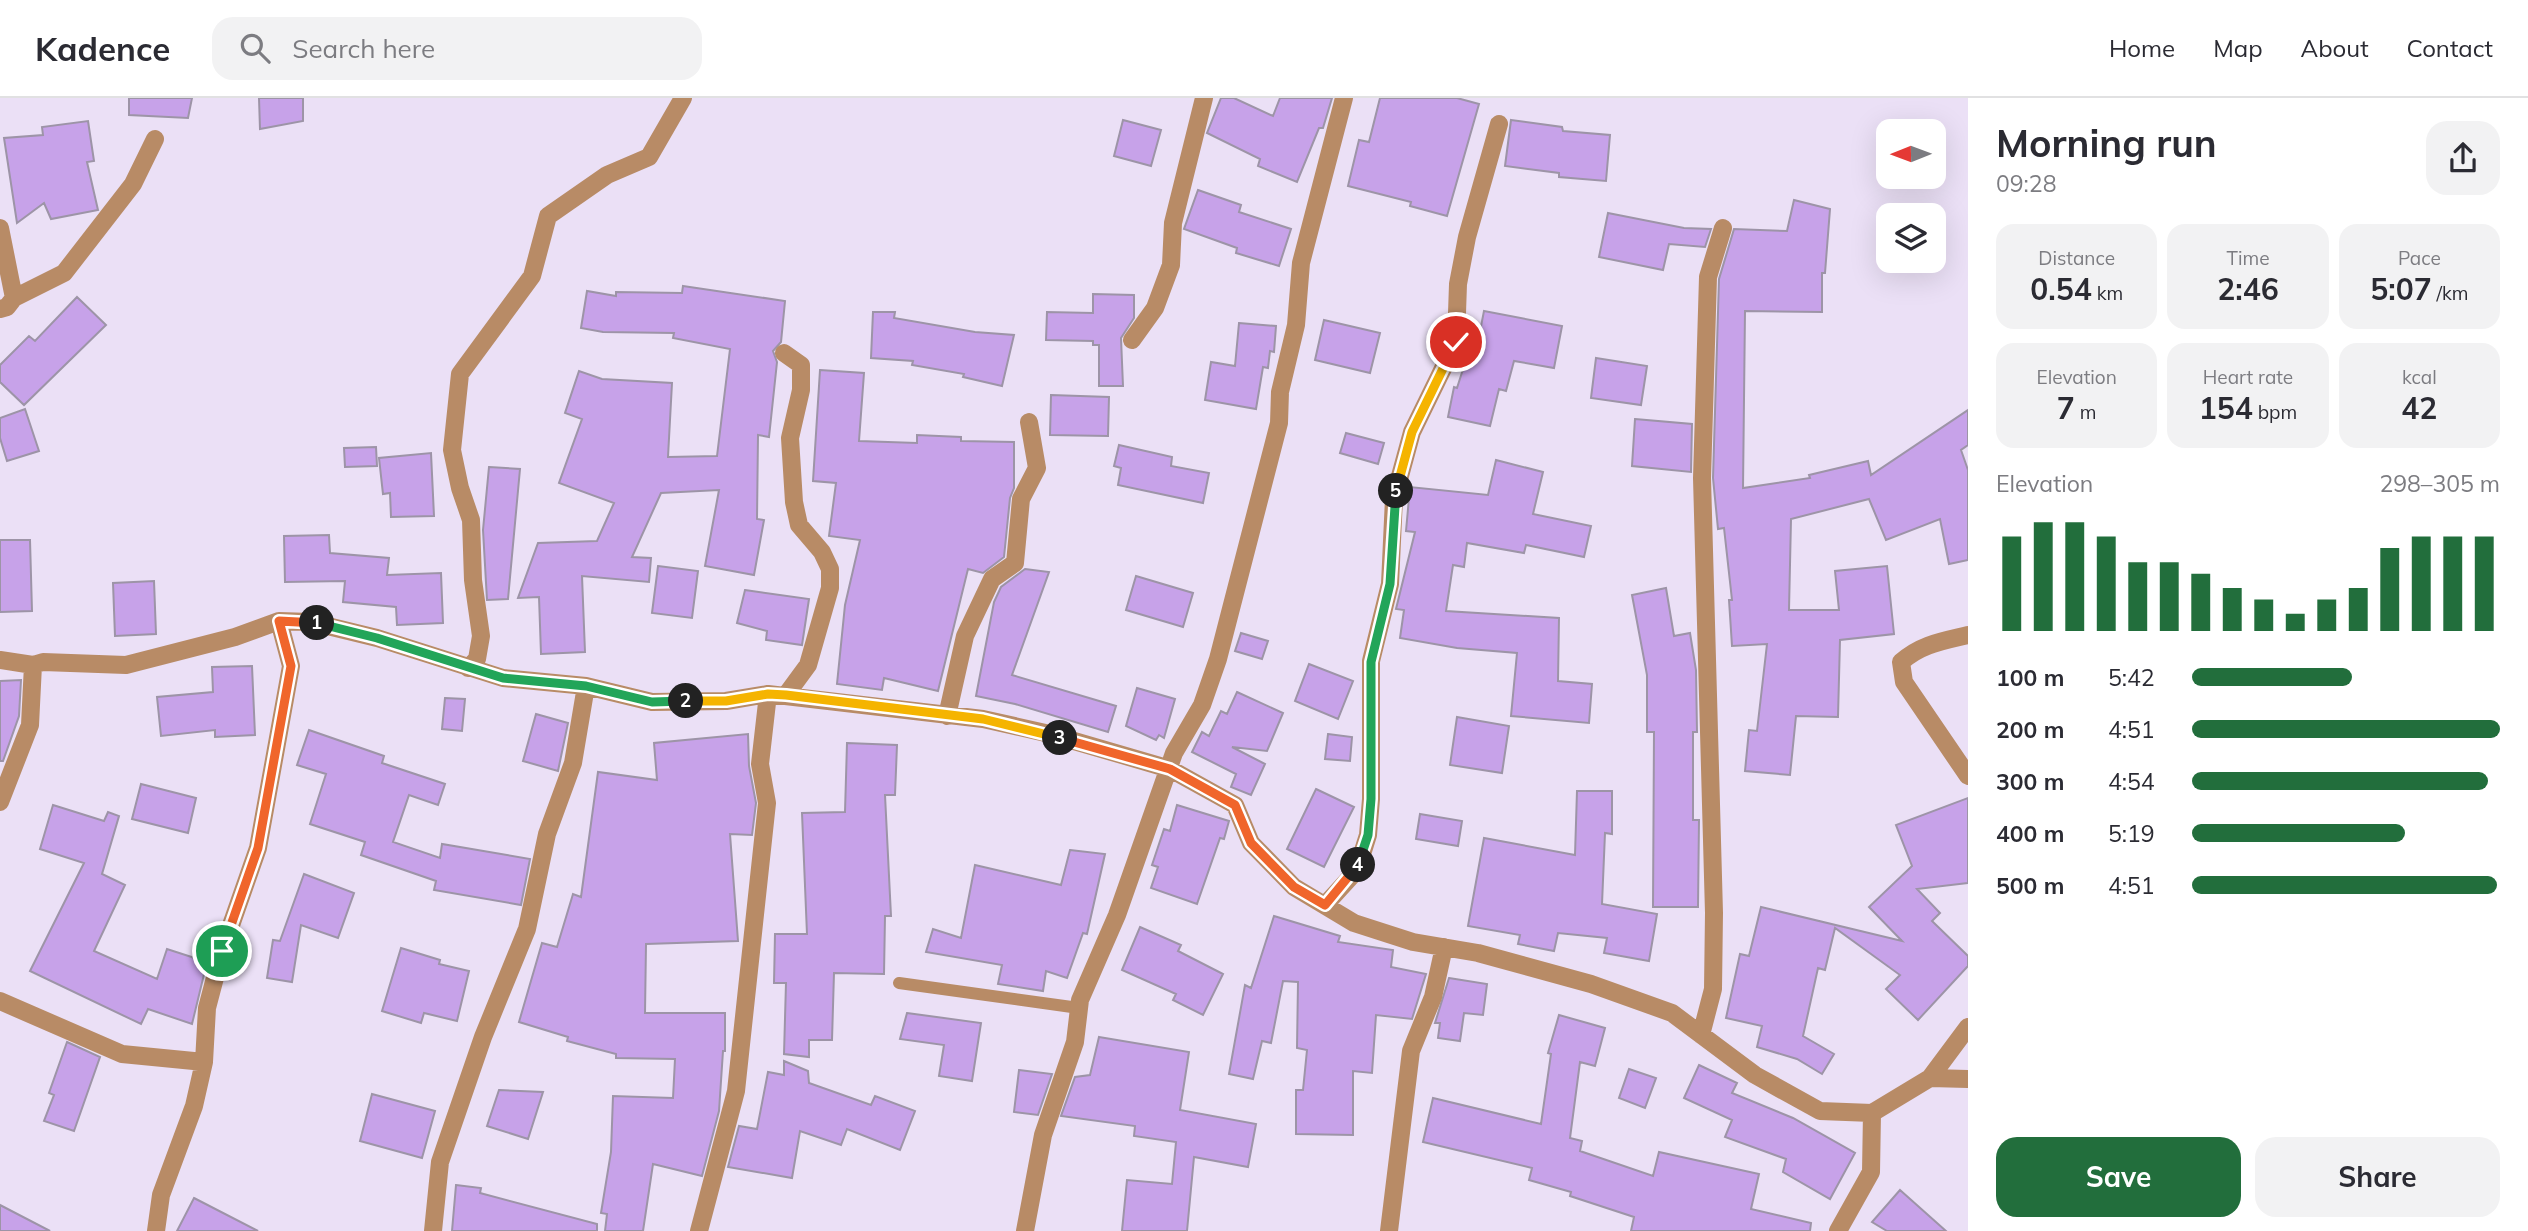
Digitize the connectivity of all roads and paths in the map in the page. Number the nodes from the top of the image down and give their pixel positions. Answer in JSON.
{"nodes":[{"id":1,"x":683,"y":98,"type":"edge"},
{"id":2,"x":1204,"y":98,"type":"edge"},
{"id":3,"x":1344,"y":98,"type":"edge"},
{"id":4,"x":1499,"y":124,"type":"dead end"},
{"id":5,"x":155,"y":139,"type":"dead end"},
{"id":6,"x":0,"y":228,"type":"edge"},
{"id":7,"x":1723,"y":228,"type":"dead end"},
{"id":8,"x":7,"y":304,"type":"edge"},
{"id":9,"x":1132,"y":340,"type":"dead end"},
{"id":10,"x":784,"y":353,"type":"dead end"},
{"id":11,"x":1029,"y":422,"type":"dead end"},
{"id":12,"x":279,"y":621,"type":"junction"},
{"id":13,"x":1968,"y":635,"type":"edge"},
{"id":14,"x":0,"y":660,"type":"edge"},
{"id":15,"x":33,"y":665,"type":"junction"},
{"id":16,"x":468,"y":668,"type":"junction"},
{"id":17,"x":586,"y":686,"type":"junction"},
{"id":18,"x":777,"y":694,"type":"junction"},
{"id":19,"x":947,"y":716,"type":"junction"},
{"id":20,"x":1170,"y":769,"type":"junction"},
{"id":21,"x":1968,"y":776,"type":"edge"},
{"id":22,"x":0,"y":802,"type":"edge"},
{"id":23,"x":1325,"y":905,"type":"junction"},
{"id":24,"x":1444,"y":947,"type":"junction"},
{"id":25,"x":898,"y":983,"type":"dead end"},
{"id":26,"x":0,"y":1000,"type":"edge"},
{"id":27,"x":1079,"y":1008,"type":"junction"},
{"id":28,"x":1968,"y":1027,"type":"edge"},
{"id":29,"x":1701,"y":1035,"type":"junction"},
{"id":30,"x":204,"y":1062,"type":"junction"},
{"id":31,"x":1930,"y":1078,"type":"junction"},
{"id":32,"x":1968,"y":1079,"type":"edge"},
{"id":33,"x":1872,"y":1112,"type":"junction"},
{"id":34,"x":156,"y":1231,"type":"edge"},
{"id":35,"x":433,"y":1231,"type":"edge"},
{"id":36,"x":699,"y":1231,"type":"edge"},
{"id":37,"x":1026,"y":1231,"type":"edge"},
{"id":38,"x":1389,"y":1231,"type":"edge"},
{"id":39,"x":1838,"y":1231,"type":"edge"}],
"edges":[{"from":1,"to":16,"type":"street"},
{"from":2,"to":9,"type":"street"},
{"from":3,"to":20,"type":"street"},
{"from":4,"to":23,"type":"street"},
{"from":5,"to":8,"type":"street"},
{"from":6,"to":8,"type":"street"},
{"from":7,"to":29,"type":"street"},
{"from":10,"to":18,"type":"street"},
{"from":11,"to":19,"type":"street"},
{"from":12,"to":15,"type":"street"},
{"from":12,"to":16,"type":"street"},
{"from":12,"to":30,"type":"street"},
{"from":13,"to":21,"type":"street"},
{"from":14,"to":15,"type":"street"},
{"from":15,"to":22,"type":"street"},
{"from":16,"to":17,"type":"street"},
{"from":17,"to":18,"type":"street"},
{"from":17,"to":35,"type":"street"},
{"from":18,"to":19,"type":"street"},
{"from":18,"to":36,"type":"street"},
{"from":19,"to":20,"type":"street"},
{"from":20,"to":23,"type":"street"},
{"from":20,"to":27,"type":"street"},
{"from":23,"to":24,"type":"street"},
{"from":24,"to":29,"type":"street"},
{"from":24,"to":38,"type":"street"},
{"from":25,"to":27,"type":"lane"},
{"from":26,"to":30,"type":"street"},
{"from":27,"to":37,"type":"street"},
{"from":28,"to":31,"type":"street"},
{"from":29,"to":33,"type":"street"},
{"from":30,"to":34,"type":"street"},
{"from":31,"to":32,"type":"street"},
{"from":31,"to":33,"type":"street"},
{"from":33,"to":39,"type":"street"}]}
